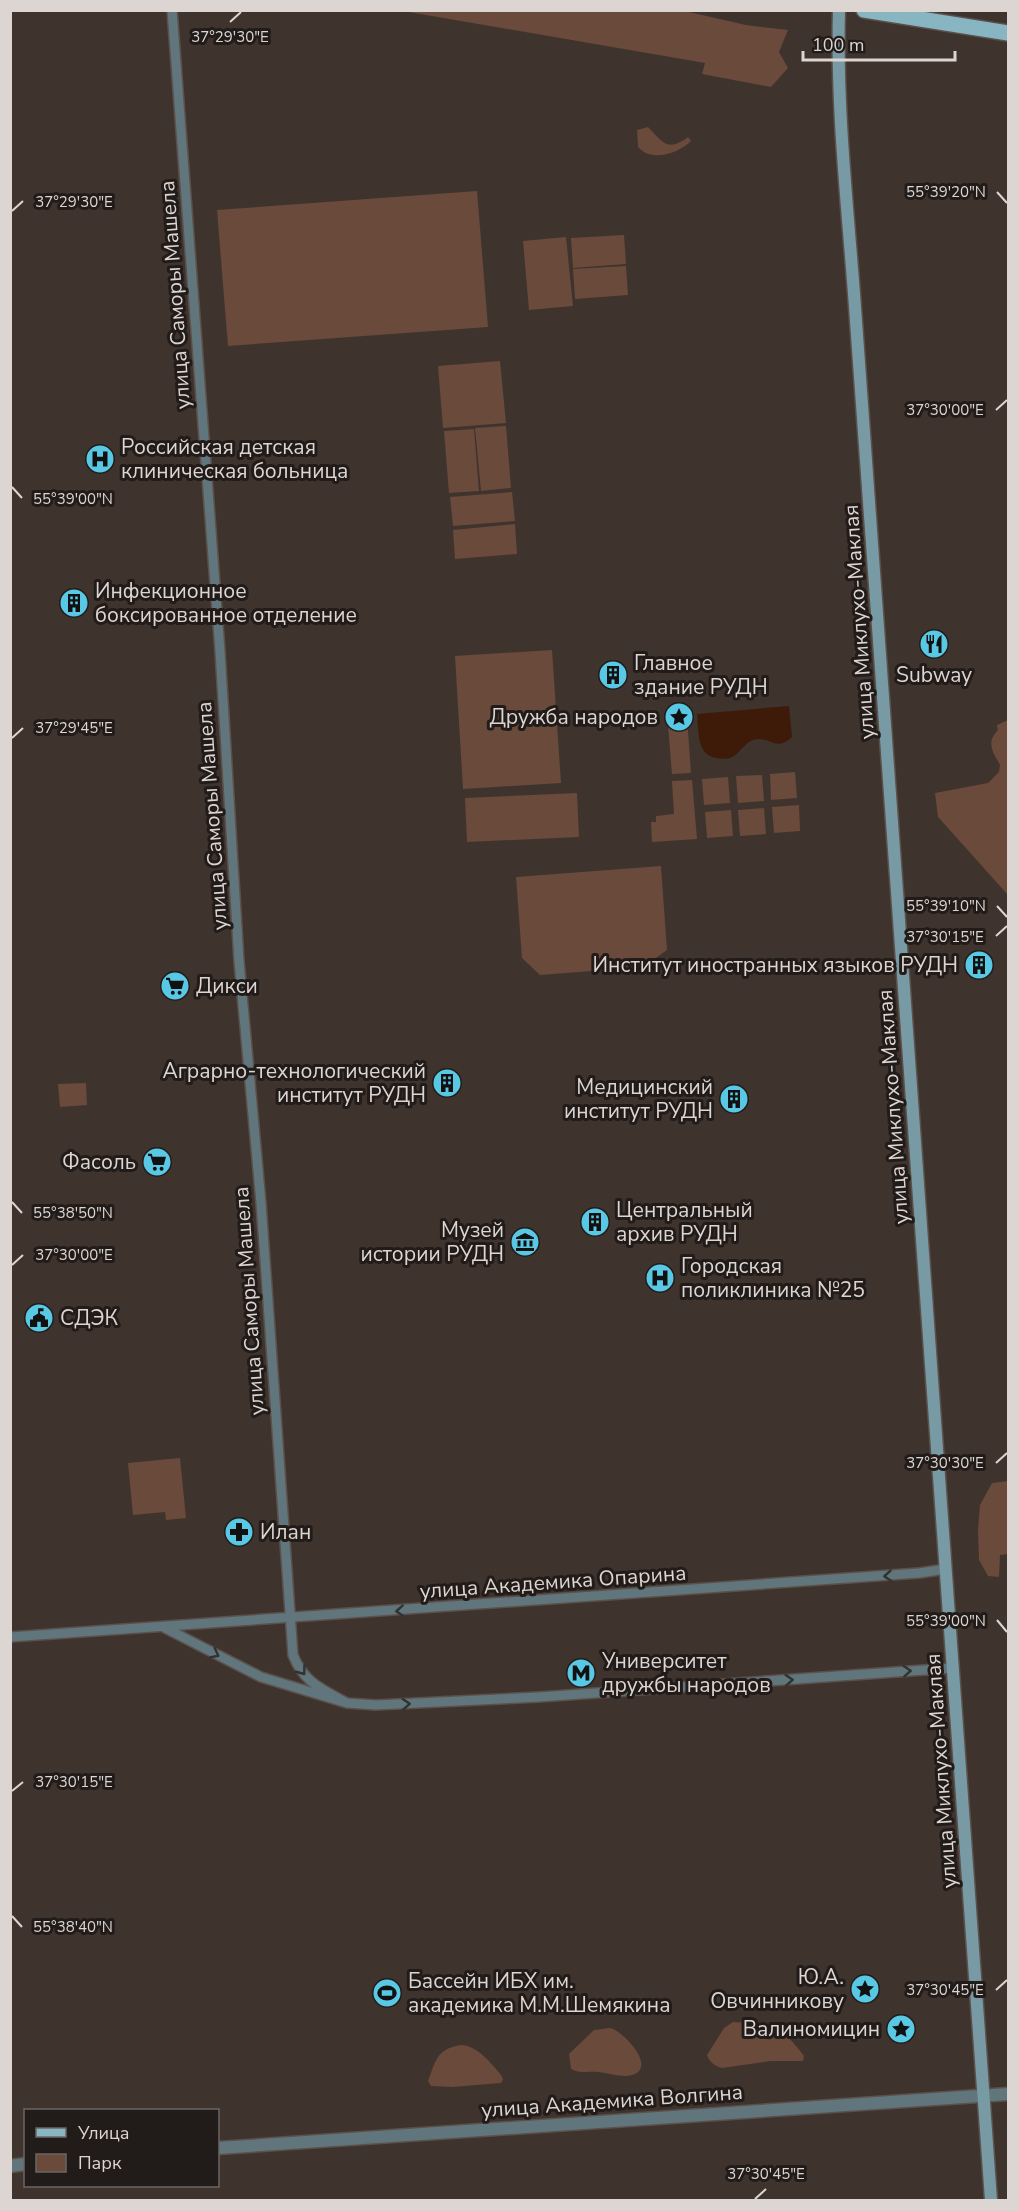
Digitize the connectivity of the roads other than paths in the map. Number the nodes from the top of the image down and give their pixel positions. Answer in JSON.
{"nodes":[{"id":1,"x":172,"y":10,"type":"edge"},
{"id":2,"x":839,"y":10,"type":"edge"},
{"id":3,"x":864,"y":10,"type":"edge"},
{"id":4,"x":1008,"y":33,"type":"edge"},
{"id":5,"x":946,"y":1569,"type":"junction"},
{"id":6,"x":291,"y":1619,"type":"junction"},
{"id":7,"x":162,"y":1627,"type":"junction"},
{"id":8,"x":10,"y":1637,"type":"edge"},
{"id":9,"x":953,"y":1668,"type":"junction"},
{"id":10,"x":347,"y":1703,"type":"junction"},
{"id":11,"x":1008,"y":2094,"type":"edge"},
{"id":12,"x":984,"y":2095,"type":"junction"},
{"id":13,"x":219,"y":2148,"type":"edge"},
{"id":14,"x":991,"y":2200,"type":"edge"}],
"edges":[{"from":1,"to":6,"type":"street","name":"улица Саморы Машела"},
{"from":2,"to":5,"type":"main road","name":"улица Миклухо-Маклая"},
{"from":3,"to":4,"type":"main road"},
{"from":5,"to":6,"type":"street","name":"улица Академика Опарина","one_way":true},
{"from":5,"to":9,"type":"main road","name":"улица Миклухо-Маклая"},
{"from":6,"to":7,"type":"street","name":"улица Академика Опарина"},
{"from":6,"to":10,"type":"street","name":"улица Саморы Машела","one_way":true},
{"from":7,"to":8,"type":"street","name":"улица Академика Опарина"},
{"from":7,"to":10,"type":"street","one_way":true},
{"from":10,"to":9,"type":"street","one_way":true},
{"from":9,"to":12,"type":"main road","name":"улица Миклухо-Маклая"},
{"from":11,"to":12,"type":"street","name":"улица Академика Волгина"},
{"from":12,"to":13,"type":"street","name":"улица Академика Волгина"},
{"from":12,"to":14,"type":"main road","name":"улица Миклухо-Маклая"}]}
